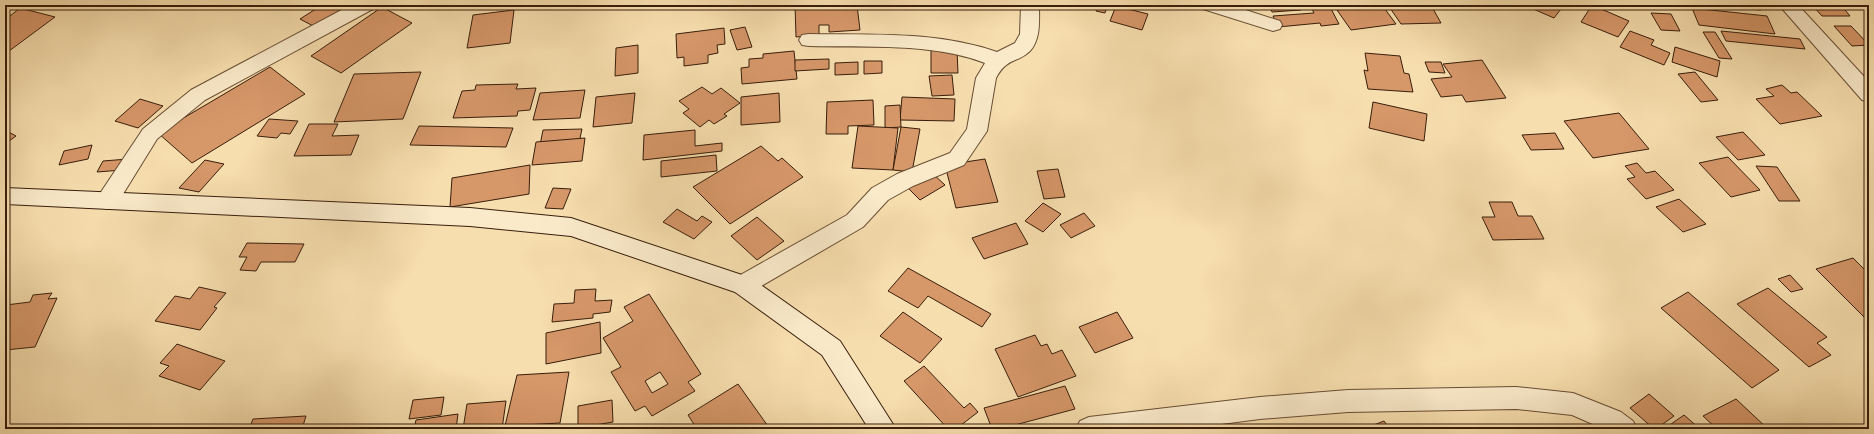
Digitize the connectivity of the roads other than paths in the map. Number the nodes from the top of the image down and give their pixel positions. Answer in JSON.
{"nodes":[{"id":1,"x":366,"y":5,"type":"edge"},
{"id":2,"x":1030,"y":5,"type":"edge"},
{"id":3,"x":1210,"y":5,"type":"edge"},
{"id":4,"x":1788,"y":5,"type":"edge"},
{"id":5,"x":1273,"y":25,"type":"dead end"},
{"id":6,"x":809,"y":40,"type":"dead end"},
{"id":7,"x":998,"y":60,"type":"junction"},
{"id":8,"x":1869,"y":94,"type":"edge"},
{"id":9,"x":5,"y":196,"type":"edge"},
{"id":10,"x":107,"y":201,"type":"junction"},
{"id":11,"x":743,"y":285,"type":"junction"},
{"id":12,"x":883,"y":429,"type":"edge"},
{"id":13,"x":1089,"y":429,"type":"edge"},
{"id":14,"x":1624,"y":429,"type":"edge"}],
"edges":[{"from":1,"to":10,"type":"street"},
{"from":2,"to":7,"type":"street"},
{"from":3,"to":5,"type":"street"},
{"from":4,"to":8,"type":"street"},
{"from":6,"to":7,"type":"street"},
{"from":7,"to":11,"type":"street"},
{"from":9,"to":10,"type":"street"},
{"from":10,"to":11,"type":"street"},
{"from":11,"to":12,"type":"street"},
{"from":13,"to":14,"type":"street"}]}
